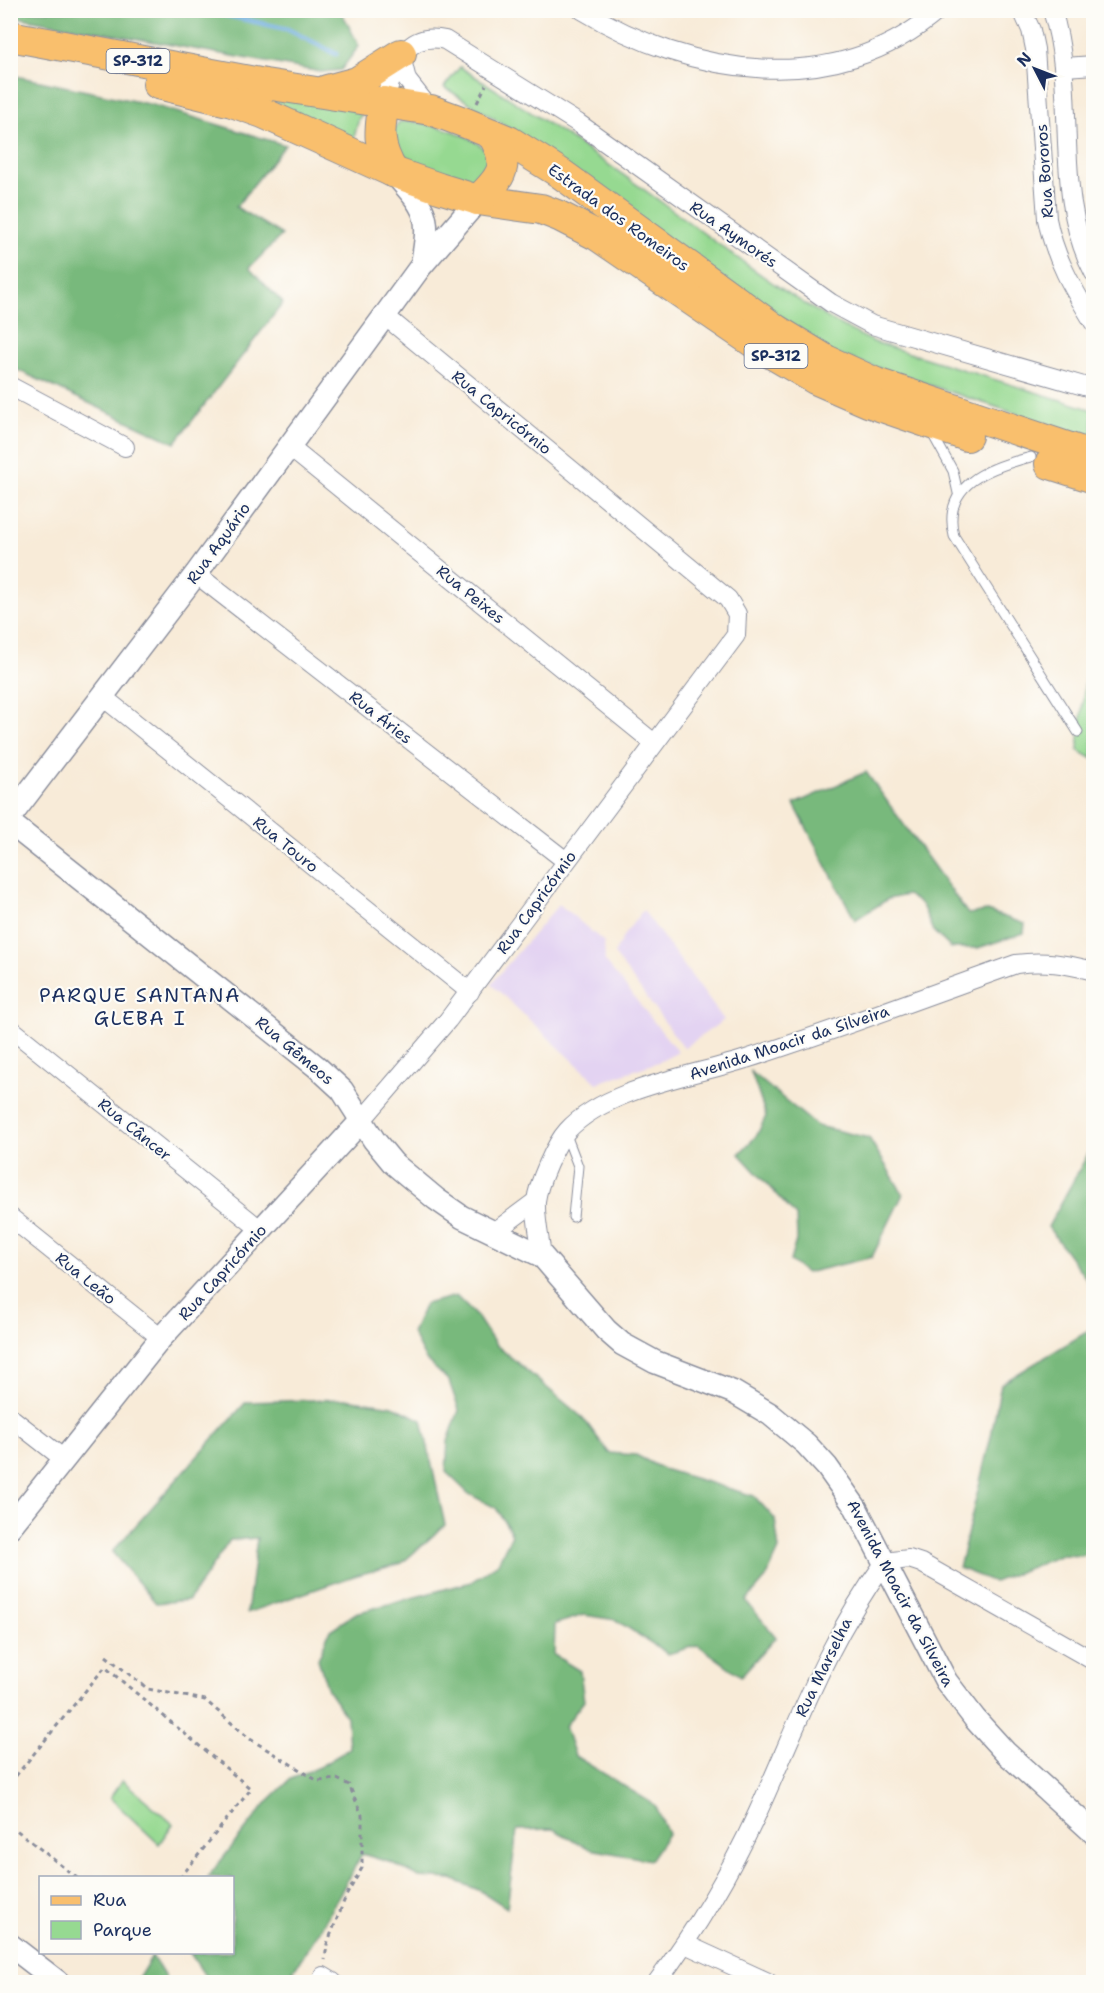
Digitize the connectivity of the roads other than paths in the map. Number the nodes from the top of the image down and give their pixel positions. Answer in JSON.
{"nodes":[{"id":1,"x":582,"y":10,"type":"edge"},
{"id":2,"x":939,"y":10,"type":"edge"},
{"id":3,"x":1022,"y":10,"type":"edge"},
{"id":4,"x":1052,"y":10,"type":"edge"},
{"id":5,"x":10,"y":36,"type":"edge"},
{"id":6,"x":401,"y":54,"type":"junction"},
{"id":7,"x":10,"y":56,"type":"edge"},
{"id":8,"x":1094,"y":65,"type":"edge"},
{"id":9,"x":1065,"y":67,"type":"junction"},
{"id":10,"x":321,"y":92,"type":"junction"},
{"id":11,"x":384,"y":102,"type":"junction"},
{"id":12,"x":431,"y":110,"type":"junction"},
{"id":13,"x":479,"y":128,"type":"junction"},
{"id":14,"x":393,"y":172,"type":"junction"},
{"id":15,"x":478,"y":200,"type":"junction"},
{"id":16,"x":1089,"y":253,"type":"edge"},
{"id":17,"x":422,"y":266,"type":"junction"},
{"id":18,"x":1094,"y":273,"type":"edge"},
{"id":19,"x":385,"y":316,"type":"junction"},
{"id":20,"x":1094,"y":323,"type":"edge"},
{"id":21,"x":10,"y":386,"type":"edge"},
{"id":22,"x":1094,"y":389,"type":"edge"},
{"id":23,"x":923,"y":421,"type":"junction"},
{"id":24,"x":288,"y":446,"type":"junction"},
{"id":25,"x":125,"y":447,"type":"dead end"},
{"id":26,"x":1094,"y":456,"type":"edge"},
{"id":27,"x":1031,"y":457,"type":"junction"},
{"id":28,"x":1094,"y":478,"type":"edge"},
{"id":29,"x":958,"y":493,"type":"junction"},
{"id":30,"x":196,"y":574,"type":"junction"},
{"id":31,"x":104,"y":697,"type":"junction"},
{"id":32,"x":1078,"y":732,"type":"dead end"},
{"id":33,"x":654,"y":743,"type":"junction"},
{"id":34,"x":10,"y":817,"type":"edge"},
{"id":35,"x":10,"y":823,"type":"edge"},
{"id":36,"x":566,"y":861,"type":"junction"},
{"id":37,"x":1094,"y":971,"type":"edge"},
{"id":38,"x":470,"y":992,"type":"junction"},
{"id":39,"x":10,"y":1028,"type":"edge"},
{"id":40,"x":363,"y":1119,"type":"junction"},
{"id":41,"x":565,"y":1132,"type":"junction"},
{"id":42,"x":536,"y":1201,"type":"junction"},
{"id":43,"x":10,"y":1217,"type":"edge"},
{"id":44,"x":573,"y":1217,"type":"dead end"},
{"id":45,"x":261,"y":1230,"type":"junction"},
{"id":46,"x":493,"y":1233,"type":"junction"},
{"id":47,"x":542,"y":1256,"type":"junction"},
{"id":48,"x":162,"y":1338,"type":"junction"},
{"id":49,"x":10,"y":1417,"type":"edge"},
{"id":50,"x":65,"y":1460,"type":"junction"},
{"id":51,"x":10,"y":1527,"type":"edge"},
{"id":52,"x":885,"y":1562,"type":"junction"},
{"id":53,"x":1094,"y":1661,"type":"edge"},
{"id":54,"x":1094,"y":1833,"type":"edge"},
{"id":55,"x":685,"y":1944,"type":"junction"},
{"id":56,"x":10,"y":1945,"type":"edge"},
{"id":57,"x":58,"y":1983,"type":"edge"},
{"id":58,"x":657,"y":1983,"type":"edge"},
{"id":59,"x":768,"y":1983,"type":"edge"}],
"edges":[{"from":1,"to":2,"type":"street"},
{"from":3,"to":20,"type":"street","name":"Rua Bororos"},
{"from":4,"to":9,"type":"street","name":"Rua Bororos"},
{"from":5,"to":10,"type":"main road","name":"Estrada dos Romeiros","number":"SP-312"},
{"from":6,"to":10,"type":"main road"},
{"from":6,"to":11,"type":"street"},
{"from":6,"to":12,"type":"street"},
{"from":6,"to":22,"type":"street","name":"Rua Aymorés"},
{"from":7,"to":14,"type":"main road","name":"Estrada dos Romeiros","number":"SP-312"},
{"from":8,"to":9,"type":"street"},
{"from":9,"to":16,"type":"street","name":"Rua Bororos"},
{"from":10,"to":11,"type":"main road","name":"Estrada dos Romeiros","number":"SP-312"},
{"from":11,"to":12,"type":"main road","name":"Estrada dos Romeiros","number":"SP-312"},
{"from":11,"to":14,"type":"main road"},
{"from":12,"to":13,"type":"main road","name":"Estrada dos Romeiros","number":"SP-312"},
{"from":13,"to":15,"type":"main road"},
{"from":13,"to":26,"type":"main road","name":"Estrada dos Romeiros","number":"SP-312"},
{"from":14,"to":15,"type":"main road","name":"Estrada dos Romeiros","number":"SP-312"},
{"from":14,"to":17,"type":"street"},
{"from":15,"to":17,"type":"street","name":"Rua Aquário"},
{"from":15,"to":23,"type":"main road","name":"Estrada dos Romeiros","number":"SP-312"},
{"from":16,"to":18,"type":"street","name":"Rua Bororos"},
{"from":17,"to":19,"type":"street","name":"Rua Aquário"},
{"from":19,"to":24,"type":"street","name":"Rua Aquário"},
{"from":19,"to":33,"type":"street","name":"Rua Capricórnio"},
{"from":21,"to":25,"type":"street"},
{"from":23,"to":27,"type":"main road","name":"Estrada dos Romeiros","number":"SP-312"},
{"from":23,"to":29,"type":"lane"},
{"from":24,"to":30,"type":"street","name":"Rua Aquário"},
{"from":24,"to":33,"type":"street","name":"Rua Peixes"},
{"from":27,"to":28,"type":"main road","name":"Estrada dos Romeiros","number":"SP-312"},
{"from":27,"to":29,"type":"lane"},
{"from":29,"to":32,"type":"lane"},
{"from":30,"to":31,"type":"street","name":"Rua Aquário"},
{"from":30,"to":36,"type":"street","name":"Rua Áries"},
{"from":31,"to":34,"type":"street","name":"Rua Aquário"},
{"from":31,"to":38,"type":"street","name":"Rua Touro"},
{"from":33,"to":36,"type":"street","name":"Rua Capricórnio"},
{"from":35,"to":40,"type":"street","name":"Rua Gêmeos"},
{"from":36,"to":38,"type":"street","name":"Rua Capricórnio"},
{"from":37,"to":41,"type":"street","name":"Avenida Moacir da Silveira"},
{"from":38,"to":40,"type":"street","name":"Rua Capricórnio"},
{"from":39,"to":45,"type":"street","name":"Rua Câncer"},
{"from":40,"to":45,"type":"street","name":"Rua Capricórnio"},
{"from":40,"to":46,"type":"street","name":"Rua Gêmeos"},
{"from":41,"to":42,"type":"street","name":"Avenida Moacir da Silveira"},
{"from":41,"to":44,"type":"lane"},
{"from":42,"to":46,"type":"street"},
{"from":42,"to":47,"type":"street","name":"Avenida Moacir da Silveira"},
{"from":43,"to":48,"type":"street","name":"Rua Leão"},
{"from":45,"to":48,"type":"street","name":"Rua Capricórnio"},
{"from":46,"to":47,"type":"street","name":"Rua Gêmeos"},
{"from":47,"to":52,"type":"street","name":"Avenida Moacir da Silveira"},
{"from":48,"to":50,"type":"street","name":"Rua Capricórnio"},
{"from":49,"to":50,"type":"street"},
{"from":50,"to":51,"type":"street","name":"Rua Capricórnio"},
{"from":52,"to":53,"type":"street"},
{"from":52,"to":54,"type":"street","name":"Avenida Moacir da Silveira"},
{"from":52,"to":55,"type":"street","name":"Rua Marselha"},
{"from":55,"to":58,"type":"street","name":"Rua Marselha"},
{"from":55,"to":59,"type":"street"},
{"from":56,"to":57,"type":"street"}]}
